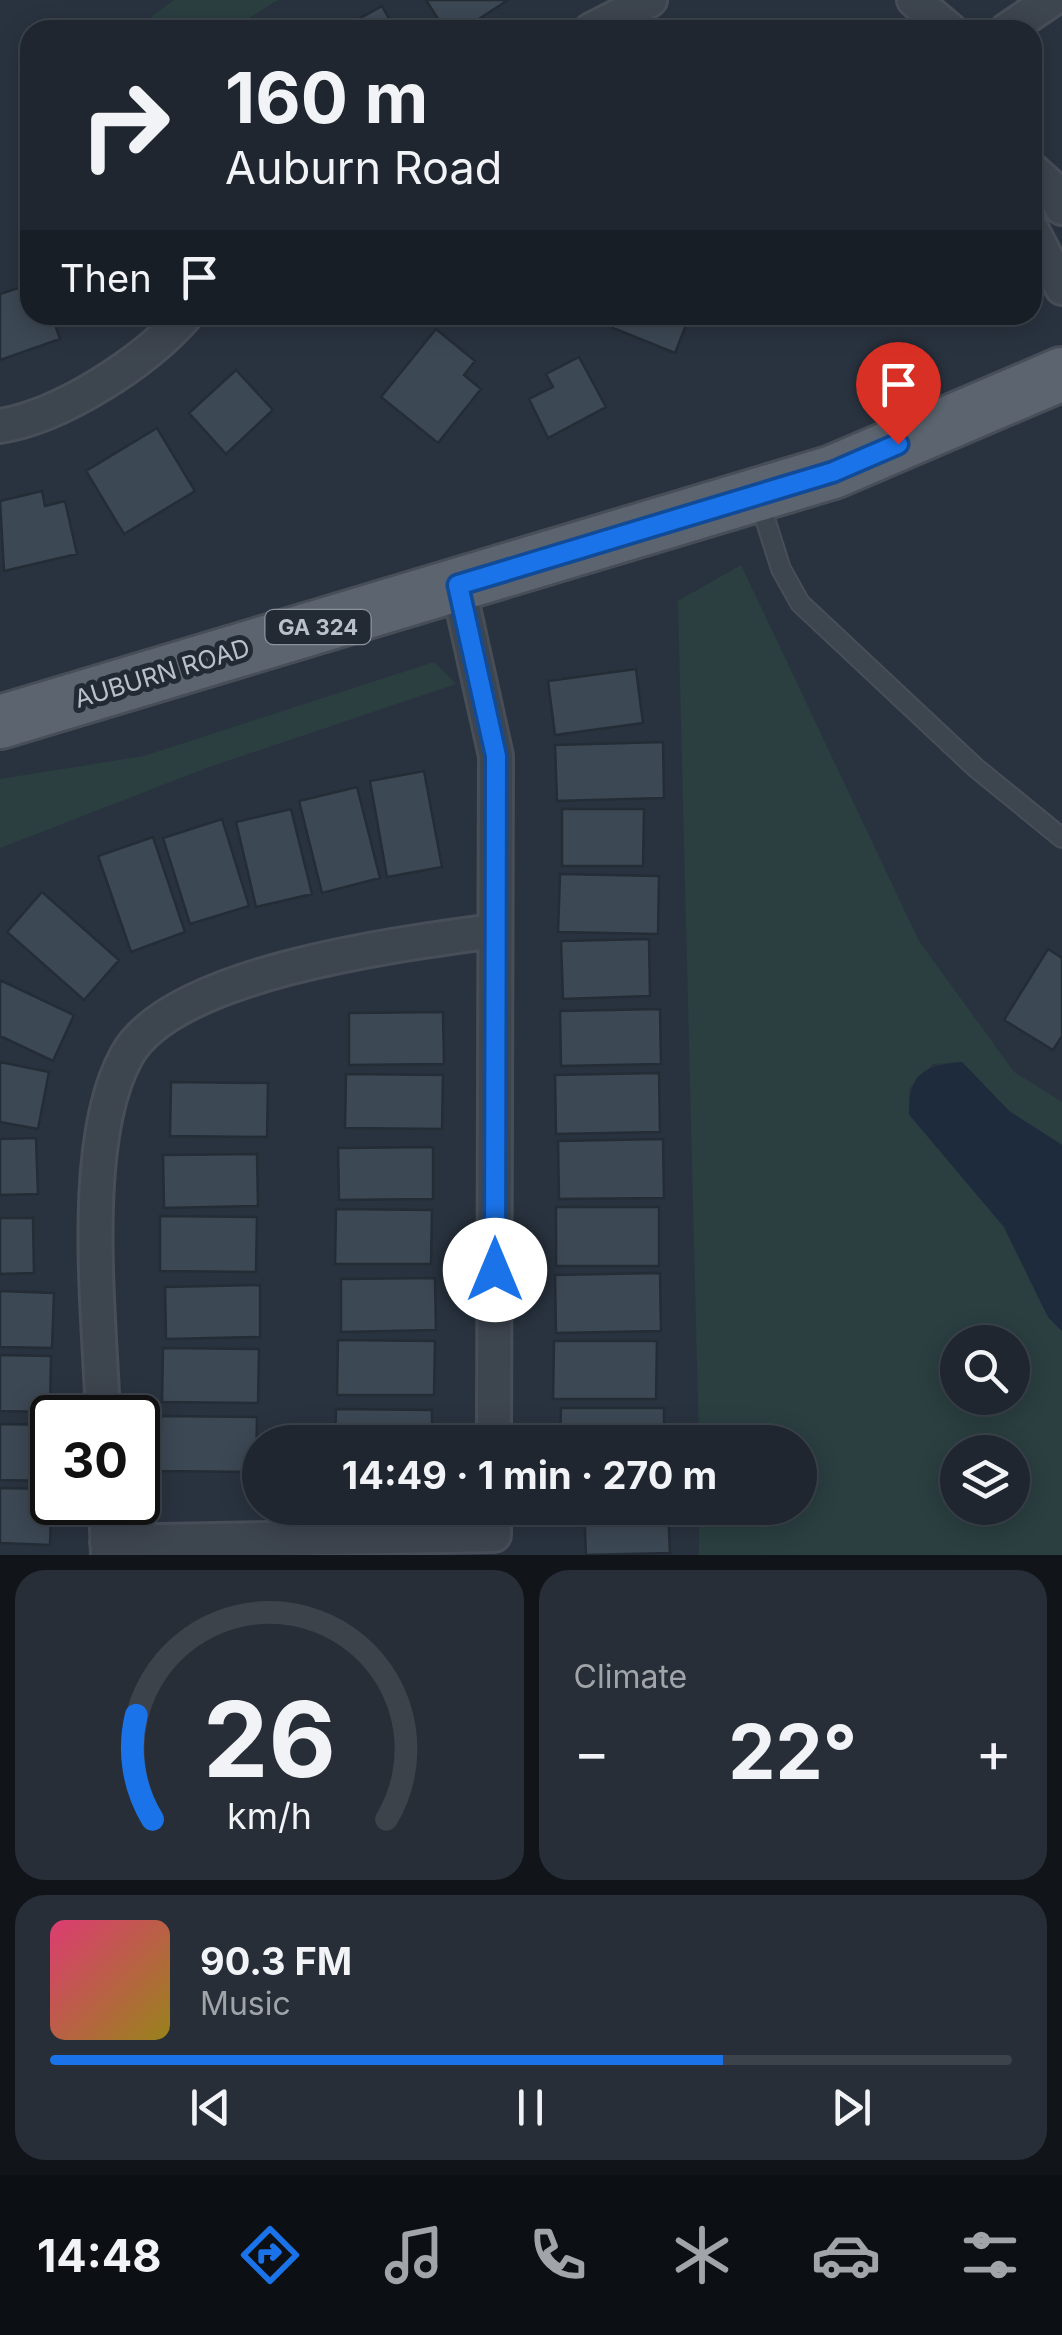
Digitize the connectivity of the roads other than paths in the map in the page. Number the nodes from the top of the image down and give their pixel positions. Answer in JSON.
{"nodes":[{"id":1,"x":650,"y":0,"type":"edge"},
{"id":2,"x":914,"y":0,"type":"edge"},
{"id":3,"x":1051,"y":0,"type":"edge"},
{"id":4,"x":611,"y":20,"type":"edge"},
{"id":5,"x":938,"y":20,"type":"edge"},
{"id":6,"x":1022,"y":20,"type":"edge"},
{"id":7,"x":1042,"y":179,"type":"edge"},
{"id":8,"x":1062,"y":208,"type":"edge"},
{"id":9,"x":1042,"y":249,"type":"edge"},
{"id":10,"x":1062,"y":288,"type":"edge"},
{"id":11,"x":174,"y":325,"type":"edge"},
{"id":12,"x":1062,"y":374,"type":"edge"},
{"id":13,"x":0,"y":426,"type":"edge"},
{"id":14,"x":757,"y":495,"type":"junction"},
{"id":15,"x":458,"y":585,"type":"junction"},
{"id":16,"x":0,"y":722,"type":"edge"},
{"id":17,"x":1062,"y":838,"type":"edge"},
{"id":18,"x":494,"y":931,"type":"junction"},
{"id":19,"x":102,"y":1395,"type":"edge"},
{"id":20,"x":494,"y":1425,"type":"edge"},
{"id":21,"x":494,"y":1525,"type":"edge"},
{"id":22,"x":108,"y":1548,"type":"edge"}],
"edges":[{"from":1,"to":4,"type":"street"},
{"from":2,"to":5,"type":"street"},
{"from":3,"to":6,"type":"street"},
{"from":7,"to":8,"type":"street"},
{"from":9,"to":10,"type":"street"},
{"from":11,"to":13,"type":"street"},
{"from":12,"to":14,"type":"main road","name":"AUBURN ROAD","number":"GA 324"},
{"from":14,"to":15,"type":"main road","name":"AUBURN ROAD","number":"GA 324"},
{"from":14,"to":17,"type":"lane"},
{"from":15,"to":16,"type":"main road","name":"AUBURN ROAD","number":"GA 324"},
{"from":15,"to":18,"type":"street"},
{"from":18,"to":19,"type":"street"},
{"from":18,"to":20,"type":"street"},
{"from":21,"to":22,"type":"street"}]}
